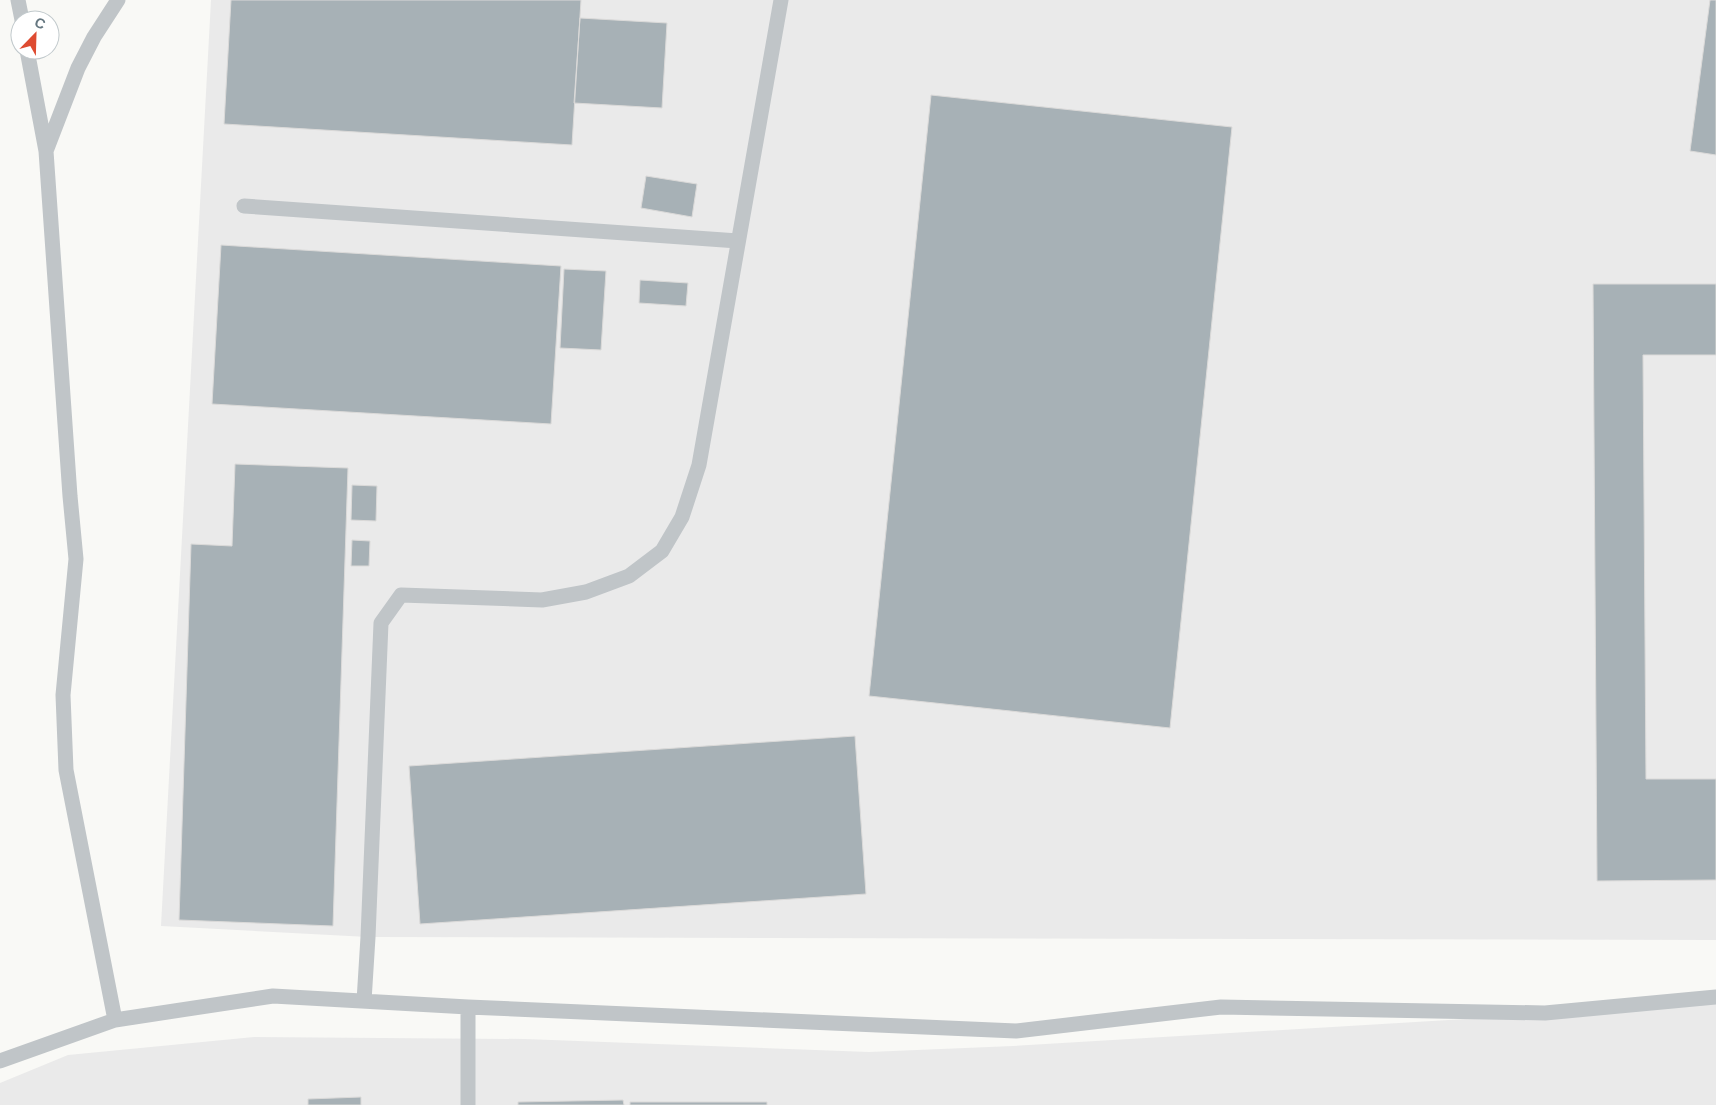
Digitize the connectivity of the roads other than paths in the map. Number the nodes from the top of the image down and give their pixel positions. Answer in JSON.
{"nodes":[{"id":1,"x":118,"y":0,"type":"edge"},
{"id":2,"x":781,"y":0,"type":"edge"},
{"id":3,"x":29,"y":60,"type":"edge"},
{"id":4,"x":46,"y":152,"type":"junction"},
{"id":5,"x":244,"y":206,"type":"dead end"},
{"id":6,"x":738,"y":241,"type":"junction"},
{"id":7,"x":1716,"y":997,"type":"edge"},
{"id":8,"x":364,"y":1001,"type":"junction"},
{"id":9,"x":468,"y":1007,"type":"junction"},
{"id":10,"x":115,"y":1020,"type":"junction"},
{"id":11,"x":0,"y":1061,"type":"edge"},
{"id":12,"x":468,"y":1105,"type":"edge"}],
"edges":[{"from":1,"to":4,"type":"lane"},
{"from":2,"to":6,"type":"lane"},
{"from":3,"to":4,"type":"lane"},
{"from":4,"to":10,"type":"lane"},
{"from":5,"to":6,"type":"lane"},
{"from":6,"to":8,"type":"lane"},
{"from":7,"to":9,"type":"lane"},
{"from":8,"to":9,"type":"lane"},
{"from":8,"to":10,"type":"lane"},
{"from":9,"to":12,"type":"lane"},
{"from":10,"to":11,"type":"lane"}]}
